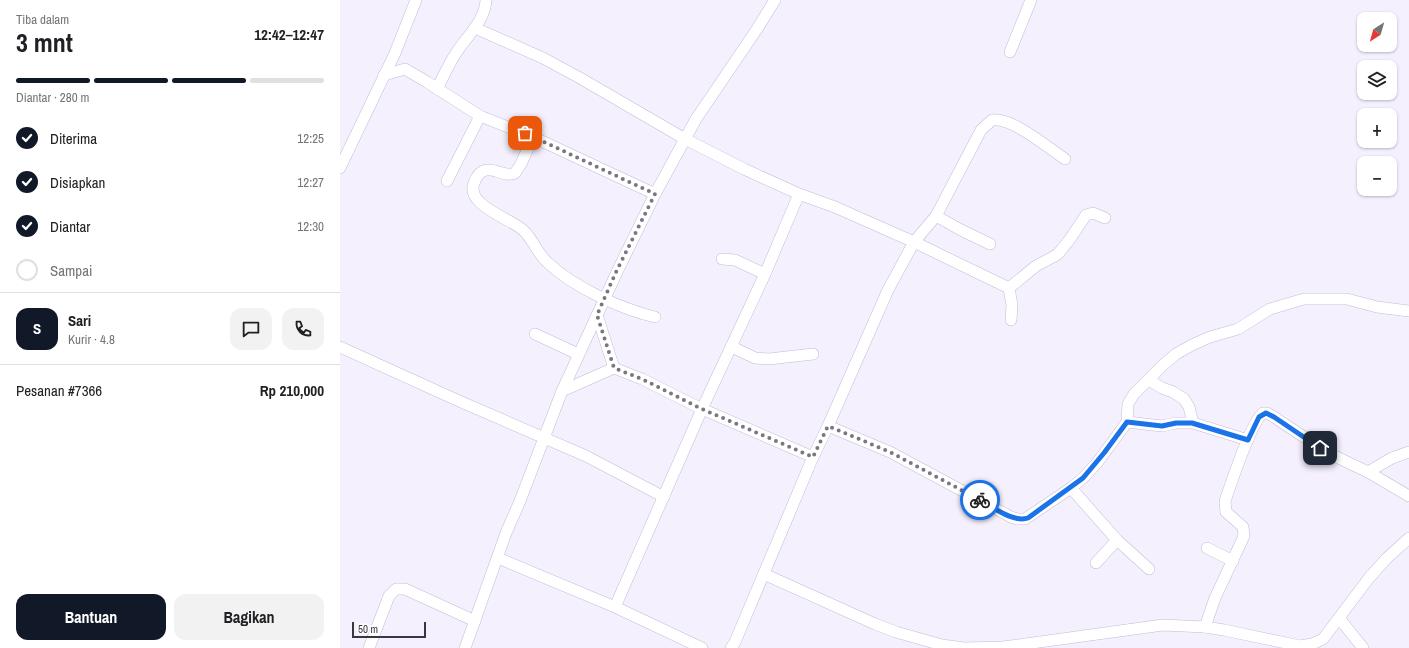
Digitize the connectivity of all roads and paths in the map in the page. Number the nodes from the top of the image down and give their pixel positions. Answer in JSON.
{"nodes":[{"id":1,"x":416,"y":0,"type":"edge"},
{"id":2,"x":486,"y":0,"type":"edge"},
{"id":3,"x":775,"y":0,"type":"edge"},
{"id":4,"x":1031,"y":0,"type":"edge"},
{"id":5,"x":474,"y":28,"type":"junction"},
{"id":6,"x":1010,"y":52,"type":"dead end"},
{"id":7,"x":394,"y":53,"type":"junction"},
{"id":8,"x":405,"y":69,"type":"junction"},
{"id":9,"x":384,"y":75,"type":"junction"},
{"id":10,"x":437,"y":89,"type":"junction"},
{"id":11,"x":480,"y":116,"type":"junction"},
{"id":12,"x":533,"y":137,"type":"junction"},
{"id":13,"x":685,"y":139,"type":"junction"},
{"id":14,"x":1065,"y":159,"type":"dead end"},
{"id":15,"x":340,"y":168,"type":"edge"},
{"id":16,"x":447,"y":181,"type":"dead end"},
{"id":17,"x":655,"y":194,"type":"junction"},
{"id":18,"x":799,"y":194,"type":"junction"},
{"id":19,"x":936,"y":216,"type":"junction"},
{"id":20,"x":1105,"y":218,"type":"dead end"},
{"id":21,"x":914,"y":242,"type":"junction"},
{"id":22,"x":990,"y":244,"type":"dead end"},
{"id":23,"x":722,"y":259,"type":"dead end"},
{"id":24,"x":765,"y":274,"type":"junction"},
{"id":25,"x":1009,"y":288,"type":"junction"},
{"id":26,"x":605,"y":298,"type":"junction"},
{"id":27,"x":1409,"y":311,"type":"edge"},
{"id":28,"x":597,"y":315,"type":"junction"},
{"id":29,"x":655,"y":317,"type":"dead end"},
{"id":30,"x":1011,"y":320,"type":"dead end"},
{"id":31,"x":535,"y":334,"type":"dead end"},
{"id":32,"x":340,"y":347,"type":"edge"},
{"id":33,"x":732,"y":347,"type":"junction"},
{"id":34,"x":578,"y":354,"type":"junction"},
{"id":35,"x":813,"y":354,"type":"dead end"},
{"id":36,"x":614,"y":368,"type":"junction"},
{"id":37,"x":1149,"y":380,"type":"junction"},
{"id":38,"x":562,"y":391,"type":"junction"},
{"id":39,"x":702,"y":409,"type":"junction"},
{"id":40,"x":1127,"y":422,"type":"junction"},
{"id":41,"x":1192,"y":423,"type":"junction"},
{"id":42,"x":828,"y":426,"type":"junction"},
{"id":43,"x":544,"y":437,"type":"junction"},
{"id":44,"x":1248,"y":440,"type":"junction"},
{"id":45,"x":1409,"y":452,"type":"edge"},
{"id":46,"x":813,"y":457,"type":"junction"},
{"id":47,"x":1368,"y":472,"type":"junction"},
{"id":48,"x":1071,"y":488,"type":"junction"},
{"id":49,"x":1409,"y":496,"type":"edge"},
{"id":50,"x":664,"y":497,"type":"junction"},
{"id":51,"x":1409,"y":538,"type":"edge"},
{"id":52,"x":1117,"y":540,"type":"junction"},
{"id":53,"x":1207,"y":548,"type":"dead end"},
{"id":54,"x":498,"y":558,"type":"junction"},
{"id":55,"x":1233,"y":561,"type":"junction"},
{"id":56,"x":1096,"y":563,"type":"dead end"},
{"id":57,"x":1149,"y":569,"type":"dead end"},
{"id":58,"x":764,"y":574,"type":"junction"},
{"id":59,"x":615,"y":607,"type":"junction"},
{"id":60,"x":1339,"y":618,"type":"junction"},
{"id":61,"x":475,"y":621,"type":"junction"},
{"id":62,"x":1205,"y":627,"type":"junction"},
{"id":63,"x":1300,"y":647,"type":"edge"},
{"id":64,"x":369,"y":648,"type":"edge"},
{"id":65,"x":465,"y":648,"type":"edge"},
{"id":66,"x":702,"y":648,"type":"edge"},
{"id":67,"x":731,"y":648,"type":"edge"},
{"id":68,"x":1003,"y":648,"type":"edge"},
{"id":69,"x":1364,"y":648,"type":"edge"}],
"edges":[{"from":1,"to":7,"type":"street"},
{"from":2,"to":5,"type":"street"},
{"from":3,"to":13,"type":"street"},
{"from":4,"to":6,"type":"street"},
{"from":5,"to":10,"type":"street"},
{"from":5,"to":13,"type":"street"},
{"from":7,"to":8,"type":"street"},
{"from":7,"to":9,"type":"street"},
{"from":8,"to":9,"type":"street"},
{"from":8,"to":10,"type":"street"},
{"from":9,"to":15,"type":"street"},
{"from":10,"to":11,"type":"street"},
{"from":11,"to":12,"type":"street"},
{"from":11,"to":16,"type":"street"},
{"from":12,"to":17,"type":"street"},
{"from":12,"to":26,"type":"street"},
{"from":13,"to":17,"type":"street"},
{"from":13,"to":18,"type":"street"},
{"from":14,"to":19,"type":"street"},
{"from":17,"to":26,"type":"street"},
{"from":18,"to":21,"type":"street"},
{"from":18,"to":24,"type":"street"},
{"from":19,"to":21,"type":"street"},
{"from":19,"to":22,"type":"street"},
{"from":20,"to":25,"type":"street"},
{"from":21,"to":25,"type":"street"},
{"from":21,"to":42,"type":"street"},
{"from":23,"to":24,"type":"street"},
{"from":24,"to":33,"type":"street"},
{"from":25,"to":30,"type":"street"},
{"from":26,"to":28,"type":"street"},
{"from":26,"to":29,"type":"street"},
{"from":27,"to":37,"type":"street"},
{"from":28,"to":34,"type":"street"},
{"from":28,"to":36,"type":"street"},
{"from":31,"to":34,"type":"street"},
{"from":32,"to":43,"type":"street"},
{"from":33,"to":35,"type":"street"},
{"from":33,"to":39,"type":"street"},
{"from":34,"to":38,"type":"street"},
{"from":36,"to":38,"type":"street"},
{"from":36,"to":39,"type":"street"},
{"from":37,"to":40,"type":"street"},
{"from":37,"to":41,"type":"street"},
{"from":38,"to":43,"type":"street"},
{"from":39,"to":46,"type":"street"},
{"from":39,"to":50,"type":"street"},
{"from":40,"to":41,"type":"street"},
{"from":40,"to":48,"type":"street"},
{"from":41,"to":44,"type":"street"},
{"from":42,"to":46,"type":"street"},
{"from":42,"to":48,"type":"street"},
{"from":43,"to":50,"type":"street"},
{"from":43,"to":54,"type":"street"},
{"from":44,"to":47,"type":"street"},
{"from":44,"to":55,"type":"street"},
{"from":45,"to":47,"type":"street"},
{"from":46,"to":58,"type":"street"},
{"from":47,"to":49,"type":"street"},
{"from":48,"to":52,"type":"street"},
{"from":50,"to":59,"type":"street"},
{"from":51,"to":60,"type":"street"},
{"from":52,"to":56,"type":"street"},
{"from":52,"to":57,"type":"street"},
{"from":53,"to":55,"type":"street"},
{"from":54,"to":59,"type":"street"},
{"from":54,"to":61,"type":"street"},
{"from":55,"to":62,"type":"street"},
{"from":58,"to":67,"type":"street"},
{"from":58,"to":68,"type":"street"},
{"from":59,"to":66,"type":"street"},
{"from":60,"to":63,"type":"street"},
{"from":60,"to":69,"type":"street"},
{"from":61,"to":64,"type":"street"},
{"from":61,"to":65,"type":"street"},
{"from":62,"to":63,"type":"street"},
{"from":62,"to":68,"type":"street"}]}
